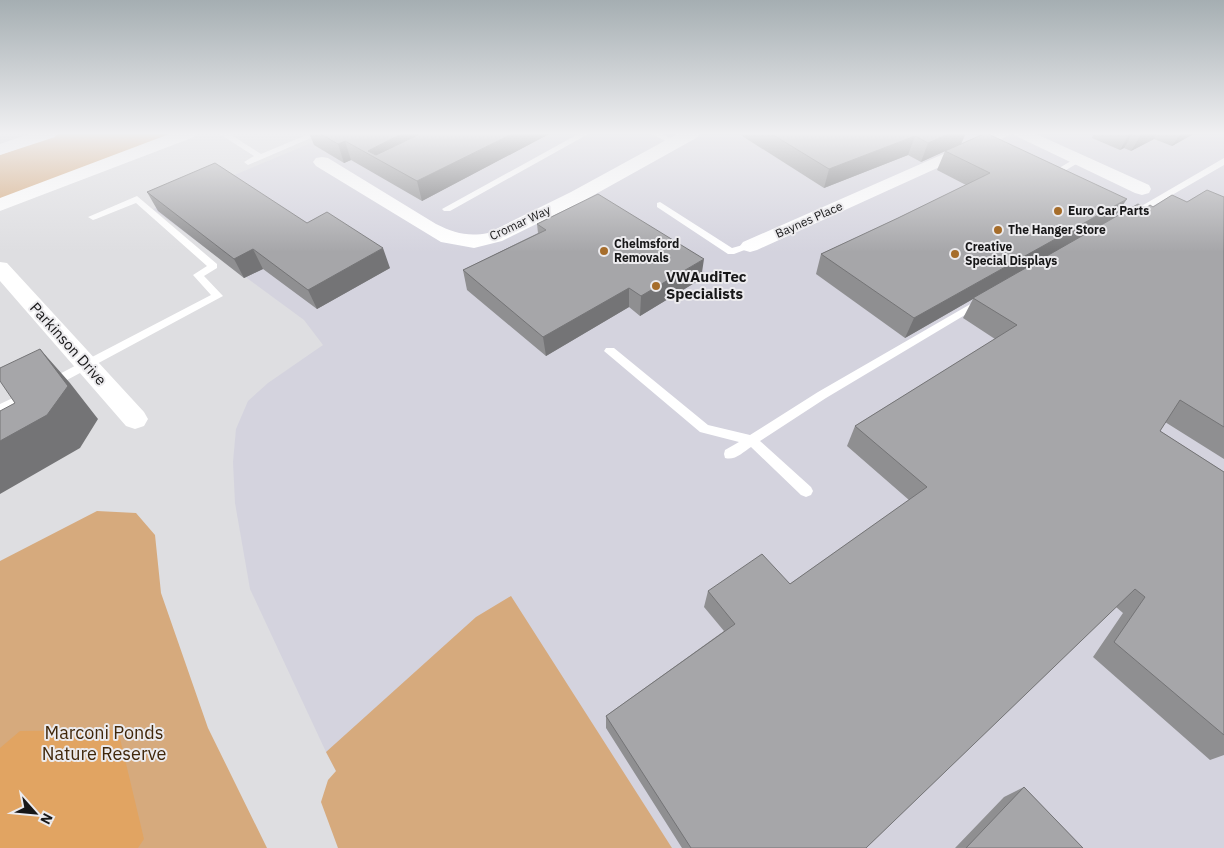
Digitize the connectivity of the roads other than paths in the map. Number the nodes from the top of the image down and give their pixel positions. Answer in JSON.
{"nodes":[{"id":1,"x":85,"y":173,"type":"edge"},
{"id":2,"x":339,"y":173,"type":"edge"},
{"id":3,"x":514,"y":173,"type":"edge"},
{"id":4,"x":621,"y":173,"type":"edge"},
{"id":5,"x":916,"y":173,"type":"edge"},
{"id":6,"x":1056,"y":173,"type":"edge"},
{"id":7,"x":1106,"y":173,"type":"edge"},
{"id":8,"x":1206,"y":173,"type":"edge"},
{"id":9,"x":1053,"y":174,"type":"edge"},
{"id":10,"x":1142,"y":189,"type":"dead end"},
{"id":11,"x":0,"y":205,"type":"edge"},
{"id":12,"x":660,"y":205,"type":"dead end"},
{"id":13,"x":447,"y":209,"type":"dead end"},
{"id":14,"x":93,"y":217,"type":"dead end"},
{"id":15,"x":1121,"y":221,"type":"edge"},
{"id":16,"x":750,"y":246,"type":"joint"},
{"id":17,"x":0,"y":268,"type":"edge"},
{"id":18,"x":992,"y":296,"type":"edge"},
{"id":19,"x":610,"y":351,"type":"dead end"},
{"id":20,"x":86,"y":365,"type":"junction"},
{"id":21,"x":0,"y":410,"type":"edge"},
{"id":22,"x":136,"y":419,"type":"dead end"},
{"id":23,"x":751,"y":440,"type":"junction"},
{"id":24,"x":730,"y":454,"type":"dead end"},
{"id":25,"x":806,"y":491,"type":"dead end"}],
"edges":[{"from":1,"to":11,"type":"street"},
{"from":2,"to":4,"type":"street","name":"Cromar Way"},
{"from":3,"to":13,"type":"lane"},
{"from":5,"to":16,"type":"street","name":"Baynes Place"},
{"from":6,"to":9,"type":"lane"},
{"from":7,"to":10,"type":"street"},
{"from":8,"to":15,"type":"lane"},
{"from":12,"to":16,"type":"lane"},
{"from":14,"to":20,"type":"lane"},
{"from":17,"to":20,"type":"street","name":"Parkinson Drive"},
{"from":18,"to":23,"type":"lane"},
{"from":19,"to":23,"type":"lane"},
{"from":20,"to":21,"type":"lane"},
{"from":20,"to":22,"type":"street","name":"Parkinson Drive"},
{"from":23,"to":24,"type":"lane"},
{"from":23,"to":25,"type":"lane"}]}
